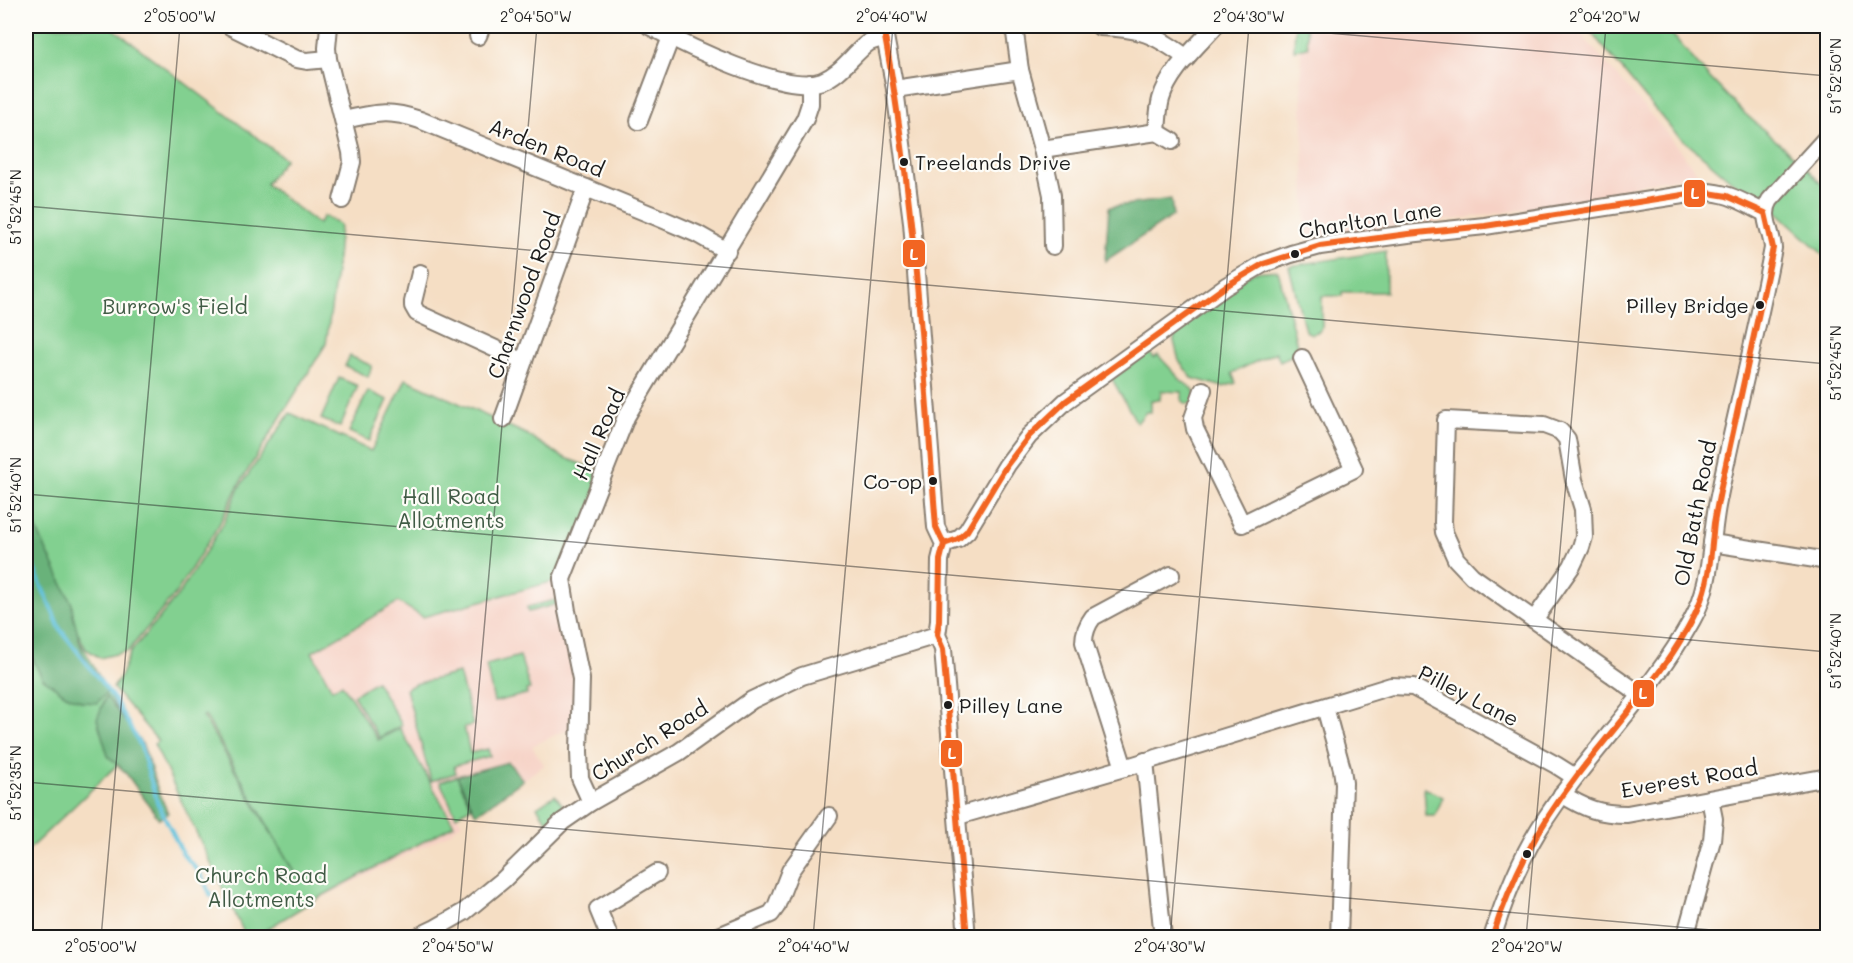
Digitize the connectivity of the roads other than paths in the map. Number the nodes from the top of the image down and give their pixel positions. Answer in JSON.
{"nodes":[{"id":1,"x":230,"y":26,"type":"edge"},
{"id":2,"x":329,"y":26,"type":"edge"},
{"id":3,"x":649,"y":26,"type":"edge"},
{"id":4,"x":1014,"y":26,"type":"edge"},
{"id":5,"x":1215,"y":26,"type":"edge"},
{"id":6,"x":1100,"y":27,"type":"edge"},
{"id":7,"x":884,"y":31,"type":"edge"},
{"id":8,"x":671,"y":38,"type":"junction"},
{"id":9,"x":1187,"y":58,"type":"junction"},
{"id":10,"x":328,"y":59,"type":"junction"},
{"id":11,"x":1020,"y":70,"type":"junction"},
{"id":12,"x":810,"y":83,"type":"junction"},
{"id":13,"x":895,"y":89,"type":"junction"},
{"id":14,"x":344,"y":120,"type":"junction"},
{"id":15,"x":639,"y":121,"type":"dead end"},
{"id":16,"x":1827,"y":136,"type":"edge"},
{"id":17,"x":1042,"y":149,"type":"junction"},
{"id":18,"x":586,"y":188,"type":"junction"},
{"id":19,"x":342,"y":200,"type":"dead end"},
{"id":20,"x":1765,"y":213,"type":"junction"},
{"id":21,"x":1053,"y":246,"type":"dead end"},
{"id":22,"x":727,"y":251,"type":"junction"},
{"id":23,"x":420,"y":273,"type":"dead end"},
{"id":24,"x":1302,"y":358,"type":"dead end"},
{"id":25,"x":522,"y":362,"type":"junction"},
{"id":26,"x":1203,"y":390,"type":"dead end"},
{"id":27,"x":503,"y":419,"type":"dead end"},
{"id":28,"x":1712,"y":543,"type":"junction"},
{"id":29,"x":944,"y":544,"type":"junction"},
{"id":30,"x":1827,"y":561,"type":"edge"},
{"id":31,"x":1171,"y":575,"type":"dead end"},
{"id":32,"x":1534,"y":620,"type":"junction"},
{"id":33,"x":937,"y":635,"type":"junction"},
{"id":34,"x":1641,"y":695,"type":"junction"},
{"id":35,"x":1325,"y":706,"type":"junction"},
{"id":36,"x":1145,"y":761,"type":"junction"},
{"id":37,"x":1124,"y":768,"type":"junction"},
{"id":38,"x":1575,"y":777,"type":"junction"},
{"id":39,"x":1827,"y":777,"type":"edge"},
{"id":40,"x":1562,"y":795,"type":"junction"},
{"id":41,"x":1710,"y":799,"type":"junction"},
{"id":42,"x":591,"y":802,"type":"junction"},
{"id":43,"x":829,"y":816,"type":"dead end"},
{"id":44,"x":958,"y":816,"type":"junction"},
{"id":45,"x":657,"y":873,"type":"dead end"},
{"id":46,"x":415,"y":938,"type":"edge"},
{"id":47,"x":610,"y":938,"type":"edge"},
{"id":48,"x":714,"y":938,"type":"edge"},
{"id":49,"x":967,"y":938,"type":"edge"},
{"id":50,"x":1163,"y":938,"type":"edge"},
{"id":51,"x":1340,"y":938,"type":"edge"},
{"id":52,"x":1492,"y":938,"type":"edge"},
{"id":53,"x":1685,"y":938,"type":"edge"}],
"edges":[{"from":1,"to":10,"type":"street"},
{"from":2,"to":10,"type":"street"},
{"from":3,"to":8,"type":"street"},
{"from":4,"to":11,"type":"street"},
{"from":5,"to":9,"type":"street"},
{"from":6,"to":9,"type":"street"},
{"from":7,"to":12,"type":"street"},
{"from":7,"to":13,"type":"street"},
{"from":8,"to":12,"type":"street"},
{"from":8,"to":15,"type":"street"},
{"from":9,"to":17,"type":"street"},
{"from":10,"to":14,"type":"street"},
{"from":11,"to":13,"type":"street"},
{"from":11,"to":17,"type":"street"},
{"from":12,"to":22,"type":"street","name":"Hall Road"},
{"from":13,"to":29,"type":"street"},
{"from":14,"to":18,"type":"street","name":"Arden Road"},
{"from":14,"to":19,"type":"street"},
{"from":16,"to":20,"type":"street"},
{"from":17,"to":21,"type":"street"},
{"from":18,"to":22,"type":"street","name":"Arden Road"},
{"from":18,"to":25,"type":"street","name":"Charnwood Road"},
{"from":20,"to":28,"type":"street","name":"Old Bath Road"},
{"from":20,"to":29,"type":"street","name":"Charlton Lane"},
{"from":22,"to":42,"type":"street","name":"Hall Road"},
{"from":23,"to":25,"type":"street"},
{"from":24,"to":26,"type":"street"},
{"from":25,"to":27,"type":"street","name":"Charnwood Road"},
{"from":28,"to":30,"type":"street"},
{"from":28,"to":34,"type":"street","name":"Old Bath Road"},
{"from":29,"to":33,"type":"street"},
{"from":31,"to":37,"type":"street"},
{"from":32,"to":32,"type":"street"},
{"from":32,"to":34,"type":"street"},
{"from":33,"to":42,"type":"street","name":"Church Road"},
{"from":33,"to":44,"type":"street"},
{"from":34,"to":38,"type":"street","name":"Old Bath Road"},
{"from":35,"to":36,"type":"street","name":"Pilley Lane"},
{"from":35,"to":38,"type":"street","name":"Pilley Lane"},
{"from":35,"to":51,"type":"street"},
{"from":36,"to":37,"type":"street","name":"Pilley Lane"},
{"from":36,"to":50,"type":"street"},
{"from":37,"to":44,"type":"street","name":"Pilley Lane"},
{"from":38,"to":40,"type":"street","name":"Old Bath Road"},
{"from":39,"to":41,"type":"street","name":"Everest Road"},
{"from":40,"to":41,"type":"street","name":"Everest Road"},
{"from":40,"to":52,"type":"street","name":"Old Bath Road"},
{"from":41,"to":53,"type":"street"},
{"from":42,"to":46,"type":"street","name":"Church Road"},
{"from":43,"to":48,"type":"street"},
{"from":44,"to":49,"type":"street"},
{"from":45,"to":47,"type":"street"}]}
